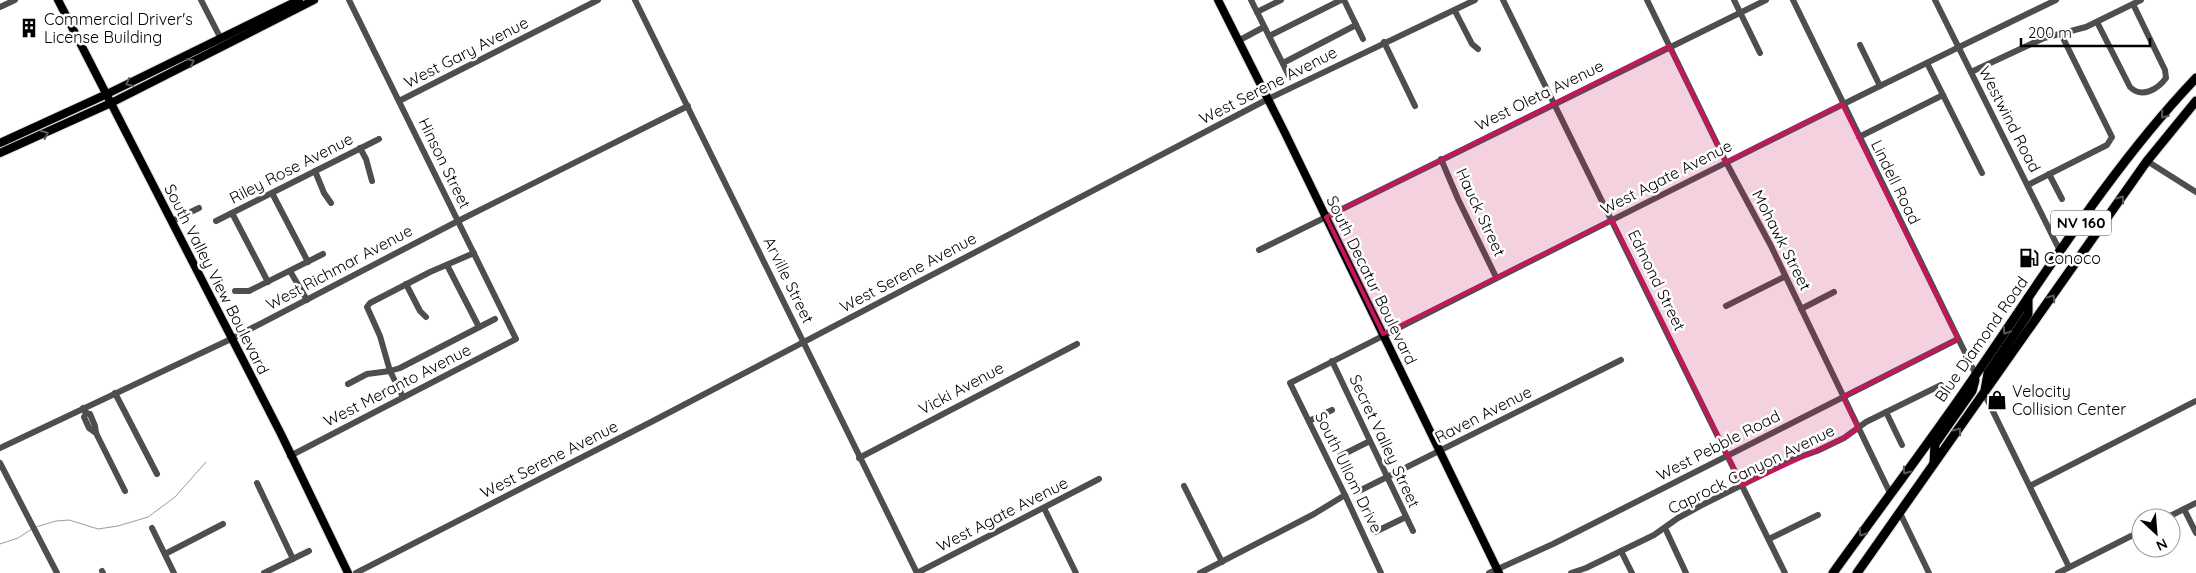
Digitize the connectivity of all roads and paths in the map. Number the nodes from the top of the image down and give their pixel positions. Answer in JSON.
{"nodes":[{"id":1,"x":15,"y":0,"type":"edge"},
{"id":2,"x":58,"y":0,"type":"edge"},
{"id":3,"x":201,"y":0,"type":"edge"},
{"id":4,"x":299,"y":0,"type":"edge"},
{"id":5,"x":314,"y":0,"type":"edge"},
{"id":6,"x":349,"y":0,"type":"edge"},
{"id":7,"x":598,"y":0,"type":"edge"},
{"id":8,"x":635,"y":0,"type":"edge"},
{"id":9,"x":1218,"y":0,"type":"edge"},
{"id":10,"x":1251,"y":0,"type":"edge"},
{"id":11,"x":1281,"y":0,"type":"edge"},
{"id":12,"x":1342,"y":0,"type":"edge"},
{"id":13,"x":1475,"y":0,"type":"edge"},
{"id":14,"x":1503,"y":0,"type":"edge"},
{"id":15,"x":1647,"y":0,"type":"edge"},
{"id":16,"x":1734,"y":0,"type":"edge"},
{"id":17,"x":1766,"y":0,"type":"edge"},
{"id":18,"x":1793,"y":0,"type":"edge"},
{"id":19,"x":1935,"y":0,"type":"edge"},
{"id":20,"x":2056,"y":0,"type":"edge"},
{"id":21,"x":2141,"y":0,"type":"edge"},
{"id":22,"x":2133,"y":4,"type":"junction"},
{"id":23,"x":0,"y":7,"type":"edge"},
{"id":24,"x":1455,"y":11,"type":"junction"},
{"id":25,"x":1257,"y":12,"type":"junction"},
{"id":26,"x":1740,"y":12,"type":"junction"},
{"id":27,"x":2097,"y":22,"type":"junction"},
{"id":28,"x":1356,"y":26,"type":"junction"},
{"id":29,"x":1264,"y":27,"type":"junction"},
{"id":30,"x":2061,"y":34,"type":"junction"},
{"id":31,"x":1269,"y":36,"type":"junction"},
{"id":32,"x":220,"y":39,"type":"junction"},
{"id":33,"x":1363,"y":39,"type":"dead end"},
{"id":34,"x":1238,"y":40,"type":"junction"},
{"id":35,"x":1384,"y":42,"type":"junction"},
{"id":36,"x":1860,"y":45,"type":"dead end"},
{"id":37,"x":1669,"y":46,"type":"junction"},
{"id":38,"x":1959,"y":48,"type":"junction"},
{"id":39,"x":1478,"y":49,"type":"dead end"},
{"id":40,"x":1760,"y":53,"type":"dead end"},
{"id":41,"x":1283,"y":63,"type":"junction"},
{"id":42,"x":1927,"y":63,"type":"junction"},
{"id":43,"x":1971,"y":72,"type":"junction"},
{"id":44,"x":1289,"y":76,"type":"dead end"},
{"id":45,"x":2196,"y":78,"type":"edge"},
{"id":46,"x":1880,"y":86,"type":"junction"},
{"id":47,"x":107,"y":94,"type":"junction"},
{"id":48,"x":1943,"y":95,"type":"junction"},
{"id":49,"x":1268,"y":99,"type":"junction"},
{"id":50,"x":2196,"y":100,"type":"edge"},
{"id":51,"x":399,"y":101,"type":"junction"},
{"id":52,"x":111,"y":103,"type":"junction"},
{"id":53,"x":1554,"y":103,"type":"junction"},
{"id":54,"x":1842,"y":104,"type":"junction"},
{"id":55,"x":688,"y":106,"type":"junction"},
{"id":56,"x":1414,"y":106,"type":"dead end"},
{"id":57,"x":1859,"y":137,"type":"junction"},
{"id":58,"x":379,"y":139,"type":"dead end"},
{"id":59,"x":0,"y":144,"type":"edge"},
{"id":60,"x":360,"y":148,"type":"junction"},
{"id":61,"x":0,"y":153,"type":"edge"},
{"id":62,"x":1442,"y":159,"type":"junction"},
{"id":63,"x":2147,"y":161,"type":"junction"},
{"id":64,"x":1726,"y":162,"type":"junction"},
{"id":65,"x":314,"y":171,"type":"junction"},
{"id":66,"x":1982,"y":173,"type":"dead end"},
{"id":67,"x":2049,"y":174,"type":"junction"},
{"id":68,"x":372,"y":181,"type":"dead end"},
{"id":69,"x":2028,"y":185,"type":"junction"},
{"id":70,"x":2196,"y":192,"type":"edge"},
{"id":71,"x":272,"y":193,"type":"junction"},
{"id":72,"x":2062,"y":199,"type":"dead end"},
{"id":73,"x":330,"y":203,"type":"dead end"},
{"id":74,"x":199,"y":208,"type":"dead end"},
{"id":75,"x":232,"y":213,"type":"junction"},
{"id":76,"x":1326,"y":217,"type":"junction"},
{"id":77,"x":458,"y":220,"type":"junction"},
{"id":78,"x":1612,"y":220,"type":"junction"},
{"id":79,"x":172,"y":221,"type":"junction"},
{"id":80,"x":216,"y":221,"type":"dead end"},
{"id":81,"x":1259,"y":250,"type":"dead end"},
{"id":82,"x":2060,"y":251,"type":"junction"},
{"id":83,"x":474,"y":252,"type":"junction"},
{"id":84,"x":323,"y":254,"type":"dead end"},
{"id":85,"x":308,"y":262,"type":"junction"},
{"id":86,"x":447,"y":265,"type":"junction"},
{"id":87,"x":290,"y":271,"type":"junction"},
{"id":88,"x":1496,"y":277,"type":"junction"},
{"id":89,"x":1784,"y":277,"type":"junction"},
{"id":90,"x":268,"y":282,"type":"junction"},
{"id":91,"x":406,"y":284,"type":"junction"},
{"id":92,"x":235,"y":291,"type":"dead end"},
{"id":93,"x":1834,"y":292,"type":"dead end"},
{"id":94,"x":2028,"y":298,"type":"junction"},
{"id":95,"x":307,"y":300,"type":"junction"},
{"id":96,"x":1726,"y":306,"type":"dead end"},
{"id":97,"x":1801,"y":309,"type":"junction"},
{"id":98,"x":426,"y":317,"type":"dead end"},
{"id":99,"x":495,"y":319,"type":"dead end"},
{"id":100,"x":478,"y":327,"type":"junction"},
{"id":101,"x":1383,"y":334,"type":"junction"},
{"id":102,"x":231,"y":339,"type":"junction"},
{"id":103,"x":516,"y":339,"type":"joint"},
{"id":104,"x":1958,"y":339,"type":"junction"},
{"id":105,"x":804,"y":342,"type":"junction"},
{"id":106,"x":1077,"y":344,"type":"dead end"},
{"id":107,"x":1621,"y":360,"type":"dead end"},
{"id":108,"x":1332,"y":361,"type":"junction"},
{"id":109,"x":390,"y":372,"type":"junction"},
{"id":110,"x":1976,"y":375,"type":"junction"},
{"id":111,"x":1290,"y":383,"type":"joint"},
{"id":112,"x":348,"y":384,"type":"dead end"},
{"id":113,"x":1941,"y":385,"type":"dead end"},
{"id":114,"x":115,"y":393,"type":"junction"},
{"id":115,"x":1984,"y":393,"type":"junction"},
{"id":116,"x":403,"y":397,"type":"junction"},
{"id":117,"x":1843,"y":397,"type":"junction"},
{"id":118,"x":2196,"y":402,"type":"edge"},
{"id":119,"x":1332,"y":410,"type":"dead end"},
{"id":120,"x":84,"y":411,"type":"junction"},
{"id":121,"x":1886,"y":412,"type":"junction"},
{"id":122,"x":1310,"y":421,"type":"junction"},
{"id":123,"x":1858,"y":428,"type":"junction"},
{"id":124,"x":1370,"y":441,"type":"junction"},
{"id":125,"x":1902,"y":445,"type":"dead end"},
{"id":126,"x":0,"y":448,"type":"edge"},
{"id":127,"x":1440,"y":451,"type":"junction"},
{"id":128,"x":1728,"y":455,"type":"junction"},
{"id":129,"x":290,"y":456,"type":"junction"},
{"id":130,"x":1340,"y":456,"type":"dead end"},
{"id":131,"x":859,"y":458,"type":"junction"},
{"id":132,"x":0,"y":463,"type":"edge"},
{"id":133,"x":1934,"y":464,"type":"junction"},
{"id":134,"x":157,"y":474,"type":"dead end"},
{"id":135,"x":1387,"y":478,"type":"junction"},
{"id":136,"x":1099,"y":479,"type":"dead end"},
{"id":137,"x":257,"y":483,"type":"dead end"},
{"id":138,"x":1742,"y":485,"type":"junction"},
{"id":139,"x":1184,"y":486,"type":"dead end"},
{"id":140,"x":2030,"y":486,"type":"junction"},
{"id":141,"x":125,"y":490,"type":"dead end"},
{"id":142,"x":1357,"y":492,"type":"dead end"},
{"id":143,"x":1890,"y":493,"type":"junction"},
{"id":144,"x":1345,"y":495,"type":"junction"},
{"id":145,"x":2196,"y":503,"type":"edge"},
{"id":146,"x":1044,"y":508,"type":"junction"},
{"id":147,"x":2184,"y":509,"type":"junction"},
{"id":148,"x":2181,"y":510,"type":"edge"},
{"id":149,"x":1900,"y":513,"type":"junction"},
{"id":150,"x":1818,"y":515,"type":"dead end"},
{"id":151,"x":1406,"y":517,"type":"junction"},
{"id":152,"x":223,"y":524,"type":"dead end"},
{"id":153,"x":152,"y":528,"type":"dead end"},
{"id":154,"x":1665,"y":528,"type":"junction"},
{"id":155,"x":1375,"y":532,"type":"dead end"},
{"id":156,"x":1413,"y":532,"type":"dead end"},
{"id":157,"x":2196,"y":533,"type":"edge"},
{"id":158,"x":2131,"y":536,"type":"edge"},
{"id":159,"x":1769,"y":539,"type":"junction"},
{"id":160,"x":309,"y":551,"type":"dead end"},
{"id":161,"x":1622,"y":551,"type":"junction"},
{"id":162,"x":165,"y":554,"type":"junction"},
{"id":163,"x":293,"y":559,"type":"junction"},
{"id":164,"x":1222,"y":562,"type":"junction"},
{"id":165,"x":2069,"y":567,"type":"junction"},
{"id":166,"x":1498,"y":571,"type":"edge"},
{"id":167,"x":55,"y":572,"type":"edge"},
{"id":168,"x":1575,"y":572,"type":"edge"},
{"id":169,"x":174,"y":573,"type":"edge"},
{"id":170,"x":264,"y":573,"type":"edge"},
{"id":171,"x":348,"y":573,"type":"edge"},
{"id":172,"x":356,"y":573,"type":"edge"},
{"id":173,"x":917,"y":573,"type":"edge"},
{"id":174,"x":1076,"y":573,"type":"edge"},
{"id":175,"x":1200,"y":573,"type":"edge"},
{"id":176,"x":1381,"y":573,"type":"edge"},
{"id":177,"x":1488,"y":573,"type":"edge"},
{"id":178,"x":1632,"y":573,"type":"edge"},
{"id":179,"x":1686,"y":573,"type":"edge"},
{"id":180,"x":1785,"y":573,"type":"edge"},
{"id":181,"x":1834,"y":573,"type":"edge"},
{"id":182,"x":1858,"y":573,"type":"edge"},
{"id":183,"x":1928,"y":573,"type":"edge"},
{"id":184,"x":2058,"y":573,"type":"edge"}],
"edges":[{"from":1,"to":23,"type":"street"},
{"from":2,"to":47,"type":"main road","name":"South Valley View Boulevard"},
{"from":3,"to":32,"type":"street"},
{"from":4,"to":32,"type":"main road"},
{"from":52,"to":5,"type":"main road","one_way":true},
{"from":6,"to":51,"type":"street","name":"Hinson Street"},
{"from":7,"to":51,"type":"street","name":"West Gary Avenue"},
{"from":8,"to":55,"type":"street","name":"Arville Street"},
{"from":9,"to":34,"type":"main road","name":"South Decatur Boulevard"},
{"from":10,"to":25,"type":"street"},
{"from":11,"to":25,"type":"street"},
{"from":12,"to":28,"type":"street"},
{"from":12,"to":31,"type":"street"},
{"from":13,"to":24,"type":"street","name":"West Serene Avenue"},
{"from":14,"to":53,"type":"street","name":"Edmond Street"},
{"from":15,"to":37,"type":"street","name":"Mohawk Street"},
{"from":16,"to":26,"type":"street"},
{"from":17,"to":26,"type":"street","name":"West Oleta Avenue"},
{"from":18,"to":54,"type":"street","name":"Lindell Road"},
{"from":19,"to":38,"type":"street","name":"Westwind Road"},
{"from":20,"to":38,"type":"street","name":"West Agate Avenue"},
{"from":21,"to":22,"type":"street"},
{"from":22,"to":27,"type":"street"},
{"from":22,"to":27,"type":"street"},
{"from":24,"to":35,"type":"street","name":"West Serene Avenue"},
{"from":24,"to":39,"type":"street"},
{"from":25,"to":29,"type":"street"},
{"from":26,"to":37,"type":"street","name":"West Oleta Avenue"},
{"from":26,"to":40,"type":"street"},
{"from":27,"to":30,"type":"street"},
{"from":28,"to":33,"type":"street"},
{"from":28,"to":41,"type":"street"},
{"from":29,"to":31,"type":"street"},
{"from":29,"to":34,"type":"street"},
{"from":30,"to":43,"type":"street"},
{"from":30,"to":67,"type":"street"},
{"from":31,"to":41,"type":"street"},
{"from":32,"to":47,"type":"main road","one_way":true},
{"from":34,"to":49,"type":"main road","name":"South Decatur Boulevard"},
{"from":35,"to":49,"type":"street","name":"West Serene Avenue"},
{"from":35,"to":56,"type":"street"},
{"from":36,"to":46,"type":"street"},
{"from":37,"to":53,"type":"street","name":"West Oleta Avenue"},
{"from":37,"to":64,"type":"street","name":"Mohawk Street"},
{"from":38,"to":42,"type":"street","name":"West Agate Avenue"},
{"from":38,"to":43,"type":"street","name":"Westwind Road"},
{"from":41,"to":44,"type":"street"},
{"from":42,"to":46,"type":"street","name":"West Agate Avenue"},
{"from":42,"to":48,"type":"street"},
{"from":43,"to":69,"type":"street","name":"Westwind Road"},
{"from":45,"to":82,"type":"highway","name":"Blue Diamond Road","number":"NV 160","one_way":true},
{"from":46,"to":54,"type":"street","name":"West Agate Avenue"},
{"from":47,"to":52,"type":"main road","name":"South Valley View Boulevard"},
{"from":47,"to":59,"type":"main road"},
{"from":48,"to":57,"type":"street"},
{"from":48,"to":66,"type":"street"},
{"from":49,"to":76,"type":"main road","name":"South Decatur Boulevard"},
{"from":49,"to":105,"type":"street","name":"West Serene Avenue"},
{"from":50,"to":63,"type":"highway","name":"Blue Diamond Road","number":"NV 160"},
{"from":51,"to":77,"type":"street","name":"Hinson Street"},
{"from":61,"to":52,"type":"main road","one_way":true},
{"from":52,"to":79,"type":"main road","name":"South Valley View Boulevard"},
{"from":53,"to":62,"type":"street","name":"West Oleta Avenue"},
{"from":53,"to":78,"type":"street","name":"Edmond Street"},
{"from":54,"to":57,"type":"street","name":"Lindell Road"},
{"from":54,"to":64,"type":"street","name":"West Agate Avenue"},
{"from":55,"to":77,"type":"street","name":"West Richmar Avenue"},
{"from":55,"to":105,"type":"street","name":"Arville Street"},
{"from":57,"to":104,"type":"street","name":"Lindell Road"},
{"from":58,"to":60,"type":"street","name":"Riley Rose Avenue"},
{"from":60,"to":65,"type":"street","name":"Riley Rose Avenue"},
{"from":60,"to":68,"type":"street"},
{"from":62,"to":76,"type":"street","name":"West Oleta Avenue"},
{"from":62,"to":88,"type":"street","name":"Hauck Street"},
{"from":63,"to":70,"type":"street"},
{"from":115,"to":63,"type":"highway","name":"Blue Diamond Road","number":"NV 160","one_way":true},
{"from":64,"to":78,"type":"street","name":"West Agate Avenue"},
{"from":64,"to":89,"type":"street","name":"Mohawk Street"},
{"from":65,"to":71,"type":"street","name":"Riley Rose Avenue"},
{"from":65,"to":73,"type":"street"},
{"from":67,"to":69,"type":"street"},
{"from":67,"to":72,"type":"street"},
{"from":69,"to":82,"type":"street","name":"Westwind Road"},
{"from":71,"to":75,"type":"street","name":"Riley Rose Avenue"},
{"from":71,"to":85,"type":"street"},
{"from":74,"to":79,"type":"street"},
{"from":75,"to":80,"type":"street","name":"Riley Rose Avenue"},
{"from":75,"to":90,"type":"street"},
{"from":76,"to":81,"type":"street"},
{"from":76,"to":101,"type":"main road","name":"South Decatur Boulevard"},
{"from":77,"to":83,"type":"street","name":"Hinson Street"},
{"from":77,"to":95,"type":"street","name":"West Richmar Avenue"},
{"from":78,"to":88,"type":"street","name":"West Agate Avenue"},
{"from":78,"to":128,"type":"street","name":"Edmond Street"},
{"from":79,"to":102,"type":"main road","name":"South Valley View Boulevard"},
{"from":82,"to":94,"type":"highway","name":"Blue Diamond Road","number":"NV 160"},
{"from":83,"to":86,"type":"street"},
{"from":83,"to":103,"type":"street","name":"Hinson Street"},
{"from":84,"to":85,"type":"street"},
{"from":85,"to":87,"type":"street"},
{"from":86,"to":91,"type":"street"},
{"from":86,"to":100,"type":"street"},
{"from":87,"to":90,"type":"street"},
{"from":87,"to":95,"type":"street"},
{"from":88,"to":101,"type":"street","name":"West Agate Avenue"},
{"from":89,"to":96,"type":"street"},
{"from":89,"to":97,"type":"street","name":"Mohawk Street"},
{"from":90,"to":92,"type":"street"},
{"from":91,"to":98,"type":"street"},
{"from":91,"to":109,"type":"street"},
{"from":93,"to":97,"type":"street"},
{"from":94,"to":110,"type":"highway","name":"Blue Diamond Road","number":"NV 160","one_way":true},
{"from":94,"to":115,"type":"highway"},
{"from":95,"to":102,"type":"street","name":"West Richmar Avenue"},
{"from":97,"to":117,"type":"street","name":"Mohawk Street"},
{"from":99,"to":100,"type":"street"},
{"from":100,"to":109,"type":"street"},
{"from":101,"to":108,"type":"street","name":"West Agate Avenue"},
{"from":101,"to":127,"type":"main road","name":"South Decatur Boulevard"},
{"from":102,"to":114,"type":"street","name":"West Richmar Avenue"},
{"from":102,"to":129,"type":"main road","name":"South Valley View Boulevard"},
{"from":103,"to":116,"type":"street","name":"West Meranto Avenue"},
{"from":104,"to":110,"type":"street","name":"Lindell Road"},
{"from":104,"to":117,"type":"street","name":"West Pebble Road"},
{"from":105,"to":131,"type":"street","name":"Arville Street"},
{"from":105,"to":172,"type":"street","name":"West Serene Avenue"},
{"from":106,"to":131,"type":"street","name":"Vicki Avenue"},
{"from":107,"to":127,"type":"street","name":"Raven Avenue"},
{"from":108,"to":111,"type":"street","name":"West Agate Avenue"},
{"from":108,"to":124,"type":"street","name":"Secret Valley Street"},
{"from":109,"to":112,"type":"street"},
{"from":109,"to":116,"type":"street"},
{"from":110,"to":133,"type":"highway"},
{"from":110,"to":143,"type":"highway","name":"Blue Diamond Road","number":"NV 160","one_way":true},
{"from":111,"to":122,"type":"street","name":"South Ullom Drive"},
{"from":113,"to":121,"type":"street","name":"Caprock Canyon Avenue"},
{"from":114,"to":120,"type":"street","name":"West Richmar Avenue"},
{"from":114,"to":134,"type":"street"},
{"from":133,"to":115,"type":"highway","name":"Blue Diamond Road","number":"NV 160","one_way":true},
{"from":115,"to":140,"type":"street"},
{"from":116,"to":129,"type":"street","name":"West Meranto Avenue"},
{"from":117,"to":123,"type":"street","name":"Mohawk Street"},
{"from":117,"to":128,"type":"street","name":"West Pebble Road"},
{"from":118,"to":140,"type":"street"},
{"from":119,"to":122,"type":"street"},
{"from":120,"to":126,"type":"street","name":"West Richmar Avenue"},
{"from":120,"to":141,"type":"street"},
{"from":121,"to":123,"type":"street","name":"Caprock Canyon Avenue"},
{"from":121,"to":125,"type":"street"},
{"from":122,"to":144,"type":"street","name":"South Ullom Drive"},
{"from":123,"to":138,"type":"street","name":"Caprock Canyon Avenue"},
{"from":123,"to":143,"type":"street","name":"Mohawk Street"},
{"from":124,"to":130,"type":"street"},
{"from":124,"to":135,"type":"street","name":"Secret Valley Street"},
{"from":127,"to":135,"type":"street","name":"Raven Avenue"},
{"from":127,"to":166,"type":"main road","name":"South Decatur Boulevard"},
{"from":128,"to":138,"type":"street","name":"Edmond Street"},
{"from":128,"to":166,"type":"street","name":"West Pebble Road"},
{"from":129,"to":171,"type":"main road","name":"South Valley View Boulevard"},
{"from":131,"to":173,"type":"street","name":"Arville Street"},
{"from":132,"to":167,"type":"street"},
{"from":133,"to":149,"type":"highway","name":"Blue Diamond Road","number":"NV 160"},
{"from":135,"to":142,"type":"street","name":"Raven Avenue"},
{"from":135,"to":151,"type":"street","name":"Secret Valley Street"},
{"from":136,"to":146,"type":"street","name":"West Agate Avenue"},
{"from":137,"to":163,"type":"street"},
{"from":138,"to":154,"type":"street","name":"Caprock Canyon Avenue"},
{"from":138,"to":159,"type":"street","name":"Edmond Street"},
{"from":139,"to":164,"type":"street"},
{"from":140,"to":165,"type":"street"},
{"from":143,"to":181,"type":"highway","name":"Blue Diamond Road","number":"NV 160","one_way":true},
{"from":144,"to":164,"type":"street"},
{"from":144,"to":176,"type":"street","name":"South Ullom Drive"},
{"from":145,"to":147,"type":"street"},
{"from":146,"to":173,"type":"street","name":"West Agate Avenue"},
{"from":146,"to":174,"type":"street"},
{"from":147,"to":148,"type":"street"},
{"from":147,"to":157,"type":"street"},
{"from":149,"to":182,"type":"highway","name":"Blue Diamond Road","number":"NV 160"},
{"from":149,"to":183,"type":"street"},
{"from":150,"to":159,"type":"street"},
{"from":151,"to":155,"type":"street"},
{"from":151,"to":156,"type":"street","name":"Secret Valley Street"},
{"from":152,"to":162,"type":"street"},
{"from":153,"to":162,"type":"street"},
{"from":154,"to":161,"type":"street","name":"Caprock Canyon Avenue"},
{"from":154,"to":179,"type":"street"},
{"from":158,"to":165,"type":"street"},
{"from":159,"to":180,"type":"street","name":"Edmond Street"},
{"from":160,"to":163,"type":"street"},
{"from":161,"to":168,"type":"street","name":"Caprock Canyon Avenue"},
{"from":161,"to":178,"type":"street"},
{"from":162,"to":169,"type":"street"},
{"from":163,"to":170,"type":"street"},
{"from":164,"to":175,"type":"street"},
{"from":165,"to":184,"type":"street"},
{"from":166,"to":177,"type":"street","name":"West Pebble Road"}]}
